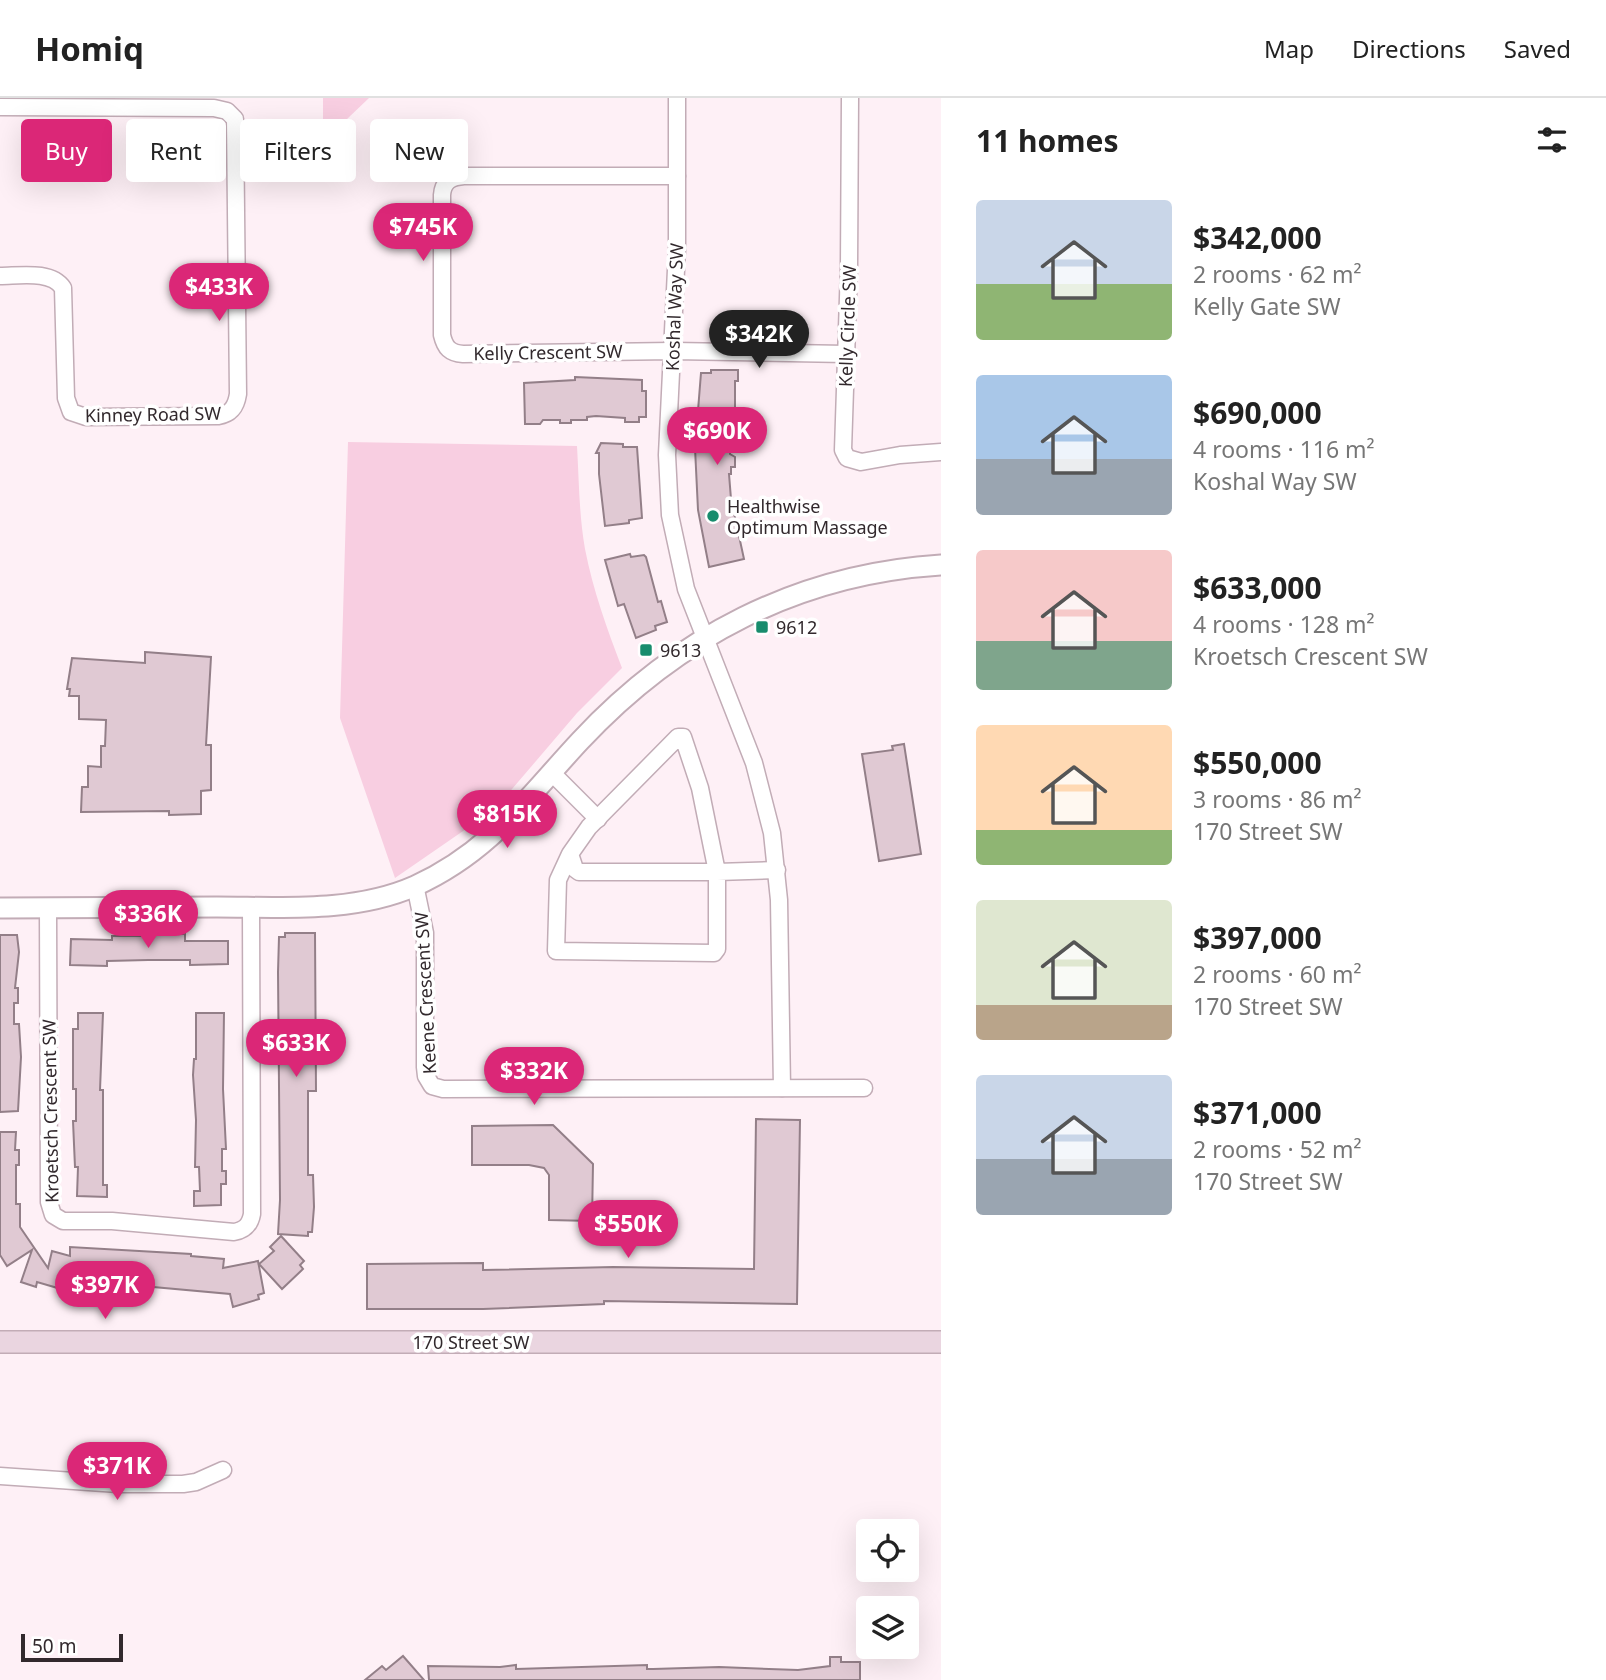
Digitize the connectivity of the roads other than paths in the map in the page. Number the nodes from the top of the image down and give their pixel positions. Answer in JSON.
{"nodes":[{"id":1,"x":677,"y":98,"type":"edge"},
{"id":2,"x":849,"y":98,"type":"edge"},
{"id":3,"x":0,"y":107,"type":"edge"},
{"id":4,"x":677,"y":176,"type":"junction"},
{"id":5,"x":0,"y":276,"type":"edge"},
{"id":6,"x":673,"y":351,"type":"junction"},
{"id":7,"x":846,"y":354,"type":"junction"},
{"id":8,"x":941,"y":452,"type":"edge"},
{"id":9,"x":941,"y":565,"type":"edge"},
{"id":10,"x":705,"y":637,"type":"junction"},
{"id":11,"x":552,"y":773,"type":"junction"},
{"id":12,"x":598,"y":819,"type":"junction"},
{"id":13,"x":570,"y":854,"type":"junction"},
{"id":14,"x":777,"y":870,"type":"junction"},
{"id":15,"x":717,"y":872,"type":"junction"},
{"id":16,"x":415,"y":886,"type":"junction"},
{"id":17,"x":251,"y":907,"type":"junction"},
{"id":18,"x":0,"y":908,"type":"edge"},
{"id":19,"x":48,"y":908,"type":"junction"},
{"id":20,"x":782,"y":1088,"type":"junction"},
{"id":21,"x":864,"y":1088,"type":"dead end"},
{"id":22,"x":0,"y":1342,"type":"edge"},
{"id":23,"x":941,"y":1342,"type":"edge"},
{"id":24,"x":223,"y":1470,"type":"dead end"},
{"id":25,"x":0,"y":1476,"type":"edge"}],
"edges":[{"from":1,"to":4,"type":"street","name":"Koshal Way SW"},
{"from":2,"to":7,"type":"street","name":"Kelly Circle SW"},
{"from":3,"to":5,"type":"street","name":"Kinney Road SW"},
{"from":4,"to":6,"type":"street","name":"Koshal Way SW"},
{"from":4,"to":6,"type":"street","name":"Kelly Crescent SW"},
{"from":6,"to":7,"type":"street"},
{"from":6,"to":10,"type":"street","name":"Koshal Way SW"},
{"from":7,"to":8,"type":"street","name":"Kelly Circle SW"},
{"from":9,"to":10,"type":"street"},
{"from":10,"to":11,"type":"street"},
{"from":10,"to":14,"type":"street"},
{"from":11,"to":12,"type":"street"},
{"from":11,"to":16,"type":"street"},
{"from":12,"to":13,"type":"street"},
{"from":12,"to":15,"type":"street"},
{"from":13,"to":15,"type":"street"},
{"from":13,"to":15,"type":"street"},
{"from":14,"to":15,"type":"street"},
{"from":14,"to":20,"type":"street"},
{"from":16,"to":17,"type":"street"},
{"from":16,"to":20,"type":"street","name":"Keene Crescent SW"},
{"from":17,"to":19,"type":"street"},
{"from":17,"to":19,"type":"street","name":"Kroetsch Crescent SW"},
{"from":18,"to":19,"type":"street"},
{"from":20,"to":21,"type":"street","name":"Keene Crescent SW"},
{"from":22,"to":23,"type":"main road","name":"170 Street SW"},
{"from":24,"to":25,"type":"street"}]}
